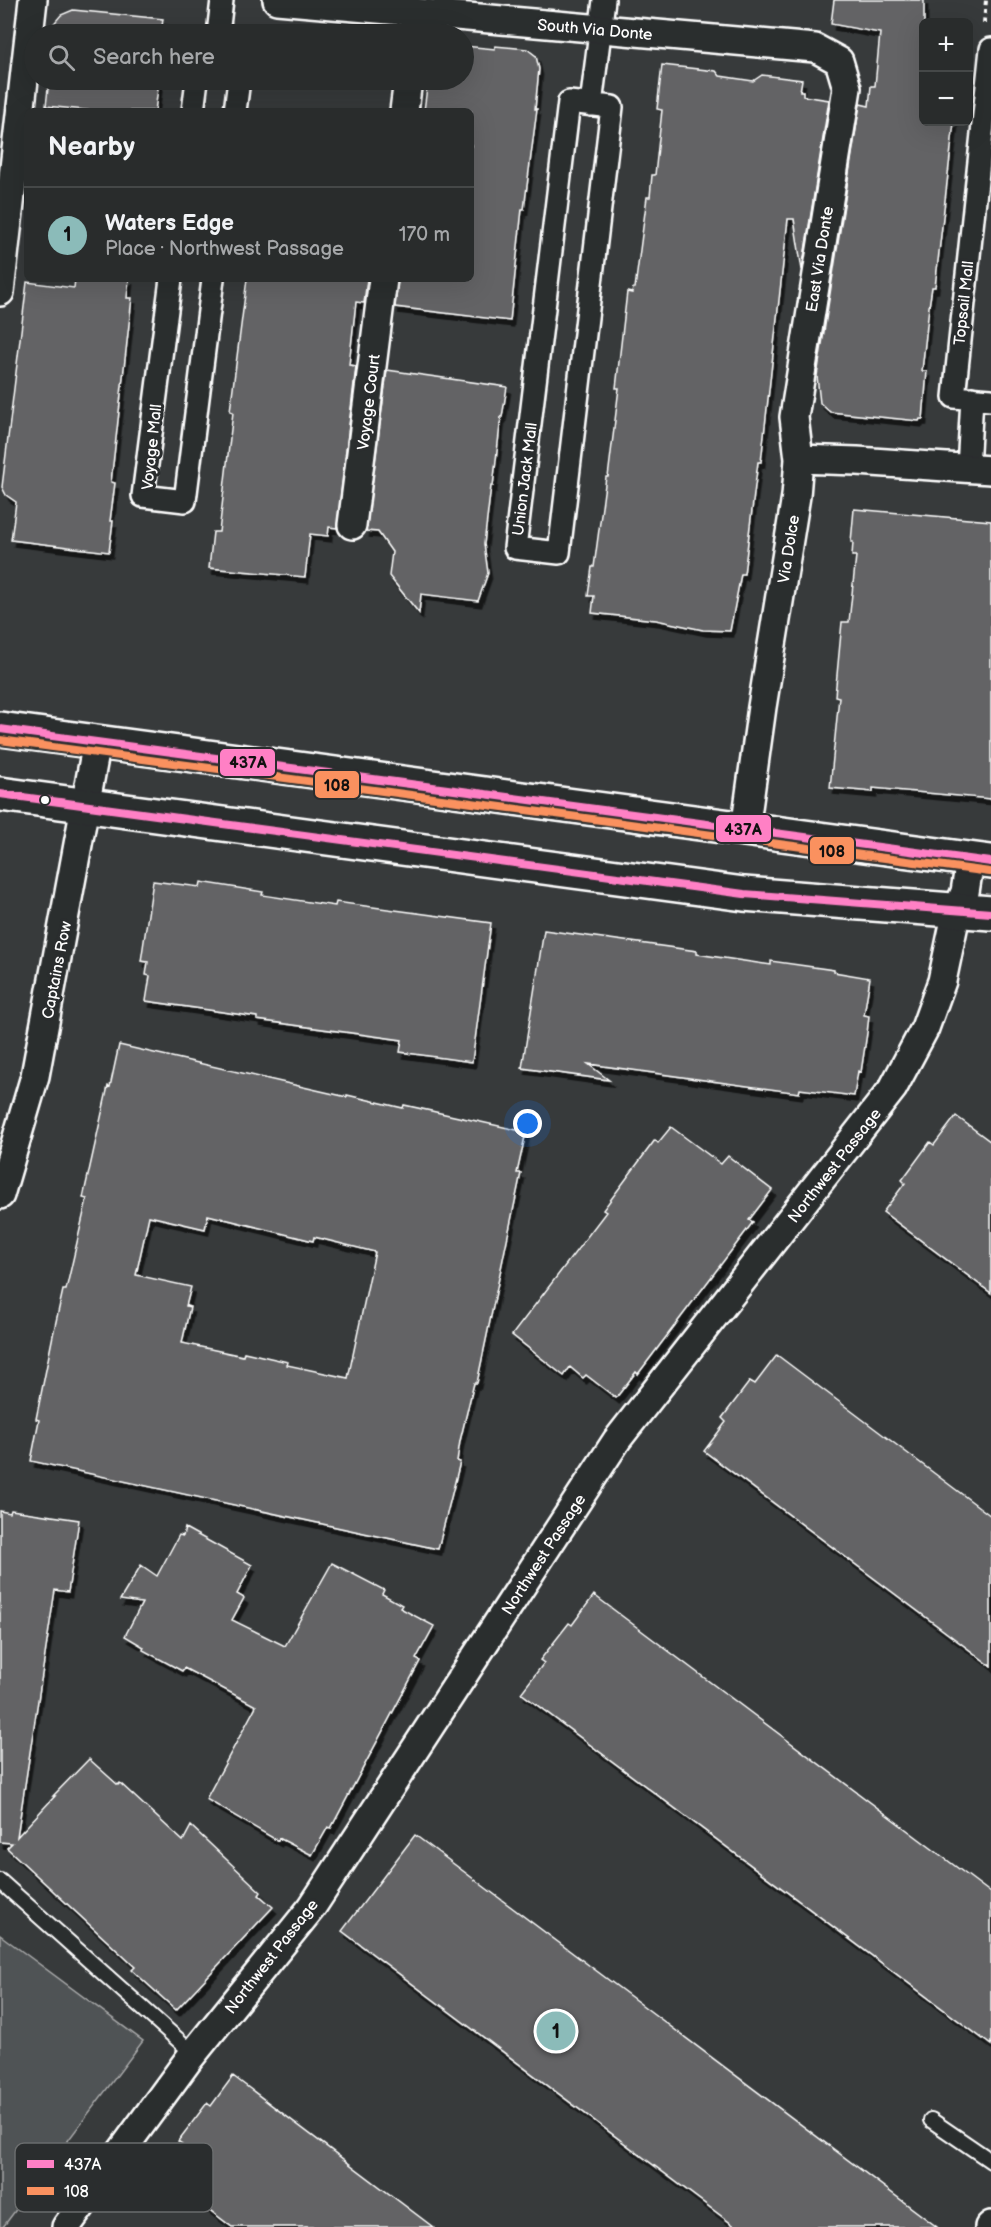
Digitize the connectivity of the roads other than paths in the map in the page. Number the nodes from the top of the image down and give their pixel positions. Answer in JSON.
{"nodes":[{"id":1,"x":33,"y":0,"type":"edge"},
{"id":2,"x":222,"y":0,"type":"edge"},
{"id":3,"x":277,"y":0,"type":"edge"},
{"id":4,"x":604,"y":0,"type":"edge"},
{"id":5,"x":30,"y":24,"type":"edge"},
{"id":6,"x":219,"y":24,"type":"edge"},
{"id":7,"x":415,"y":24,"type":"edge"},
{"id":8,"x":474,"y":26,"type":"edge"},
{"id":9,"x":600,"y":29,"type":"junction"},
{"id":10,"x":991,"y":49,"type":"edge"},
{"id":11,"x":839,"y":61,"type":"joint"},
{"id":12,"x":24,"y":80,"type":"edge"},
{"id":13,"x":195,"y":90,"type":"edge"},
{"id":14,"x":238,"y":90,"type":"edge"},
{"id":15,"x":407,"y":90,"type":"edge"},
{"id":16,"x":591,"y":105,"type":"junction"},
{"id":17,"x":193,"y":108,"type":"edge"},
{"id":18,"x":235,"y":108,"type":"edge"},
{"id":19,"x":404,"y":108,"type":"edge"},
{"id":20,"x":171,"y":282,"type":"edge"},
{"id":21,"x":213,"y":282,"type":"edge"},
{"id":22,"x":383,"y":282,"type":"edge"},
{"id":23,"x":0,"y":292,"type":"edge"},
{"id":24,"x":982,"y":399,"type":"edge"},
{"id":25,"x":799,"y":459,"type":"junction"},
{"id":26,"x":980,"y":469,"type":"edge"},
{"id":27,"x":352,"y":525,"type":"dead end"},
{"id":28,"x":0,"y":729,"type":"edge"},
{"id":29,"x":97,"y":742,"type":"junction"},
{"id":30,"x":0,"y":794,"type":"edge"},
{"id":31,"x":86,"y":806,"type":"junction"},
{"id":32,"x":745,"y":830,"type":"junction"},
{"id":33,"x":981,"y":861,"type":"edge"},
{"id":34,"x":957,"y":910,"type":"junction"},
{"id":35,"x":991,"y":913,"type":"edge"},
{"id":36,"x":0,"y":1196,"type":"edge"},
{"id":37,"x":0,"y":1881,"type":"edge"},
{"id":38,"x":194,"y":2054,"type":"junction"},
{"id":39,"x":931,"y":2120,"type":"dead end"},
{"id":40,"x":128,"y":2143,"type":"edge"},
{"id":41,"x":991,"y":2161,"type":"edge"},
{"id":42,"x":77,"y":2212,"type":"edge"},
{"id":43,"x":66,"y":2227,"type":"edge"}],
"edges":[{"from":1,"to":5,"type":"street"},
{"from":2,"to":6,"type":"street"},
{"from":3,"to":7,"type":"street","name":"South Via Donte"},
{"from":4,"to":9,"type":"street"},
{"from":8,"to":9,"type":"street","name":"South Via Donte"},
{"from":9,"to":11,"type":"street","name":"South Via Donte"},
{"from":9,"to":16,"type":"street"},
{"from":10,"to":24,"type":"street","name":"Topsail Mall"},
{"from":11,"to":25,"type":"street","name":"East Via Donte"},
{"from":12,"to":23,"type":"street"},
{"from":13,"to":17,"type":"street"},
{"from":14,"to":18,"type":"street"},
{"from":15,"to":19,"type":"street"},
{"from":16,"to":16,"type":"street","name":"Union Jack Mall"},
{"from":20,"to":21,"type":"street","name":"Voyage Mall"},
{"from":22,"to":27,"type":"street","name":"Voyage Court"},
{"from":24,"to":26,"type":"street","name":"Topsail Mall"},
{"from":25,"to":26,"type":"street"},
{"from":25,"to":32,"type":"street","name":"Via Dolce"},
{"from":28,"to":29,"type":"street"},
{"from":29,"to":31,"type":"street","name":"Captains Row"},
{"from":29,"to":32,"type":"street"},
{"from":30,"to":31,"type":"street"},
{"from":31,"to":34,"type":"street"},
{"from":31,"to":36,"type":"street","name":"Captains Row"},
{"from":32,"to":33,"type":"street"},
{"from":33,"to":34,"type":"street","name":"Northwest Passage"},
{"from":34,"to":35,"type":"street"},
{"from":34,"to":38,"type":"street","name":"Northwest Passage"},
{"from":37,"to":38,"type":"lane"},
{"from":38,"to":40,"type":"street","name":"Northwest Passage"},
{"from":39,"to":41,"type":"lane"},
{"from":42,"to":43,"type":"street","name":"Northwest Passage"}]}
